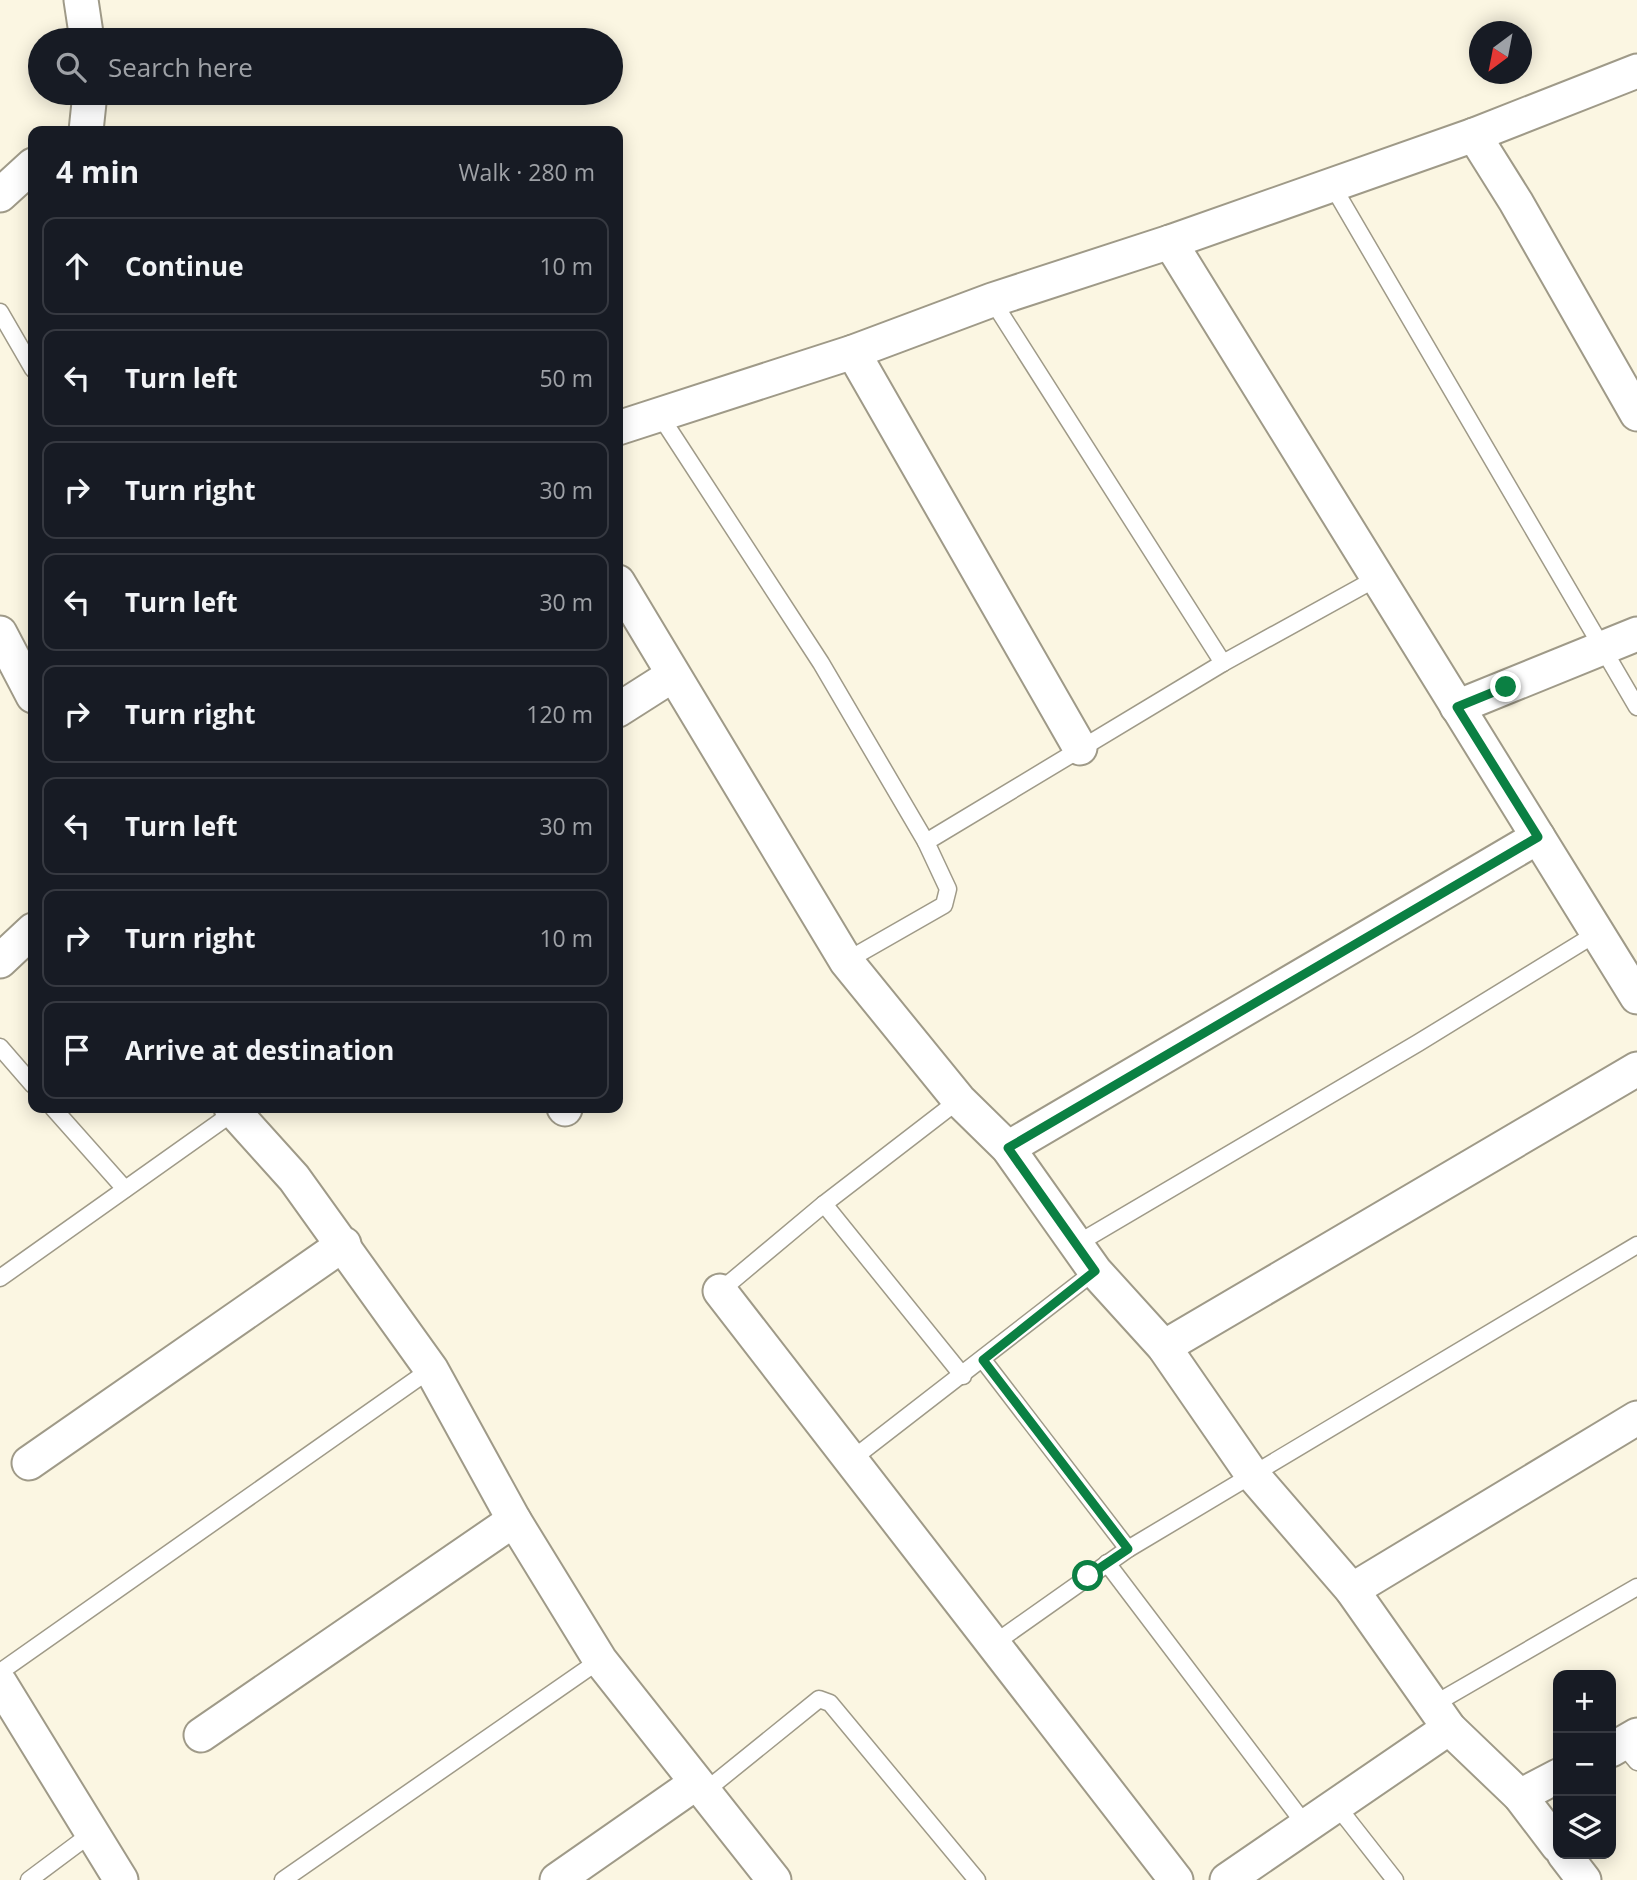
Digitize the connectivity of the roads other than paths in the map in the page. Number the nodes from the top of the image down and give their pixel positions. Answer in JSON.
{"nodes":[{"id":1,"x":81,"y":0,"type":"edge"},
{"id":2,"x":85,"y":28,"type":"edge"},
{"id":3,"x":1637,"y":71,"type":"edge"},
{"id":4,"x":89,"y":105,"type":"edge"},
{"id":5,"x":87,"y":126,"type":"edge"},
{"id":6,"x":1474,"y":135,"type":"junction"},
{"id":7,"x":28,"y":170,"type":"edge"},
{"id":8,"x":1332,"y":185,"type":"junction"},
{"id":9,"x":0,"y":195,"type":"edge"},
{"id":10,"x":1170,"y":242,"type":"junction"},
{"id":11,"x":992,"y":300,"type":"junction"},
{"id":12,"x":0,"y":312,"type":"edge"},
{"id":13,"x":853,"y":352,"type":"junction"},
{"id":14,"x":28,"y":360,"type":"edge"},
{"id":15,"x":659,"y":414,"type":"junction"},
{"id":16,"x":1637,"y":414,"type":"edge"},
{"id":17,"x":623,"y":426,"type":"edge"},
{"id":18,"x":1377,"y":578,"type":"junction"},
{"id":19,"x":623,"y":590,"type":"edge"},
{"id":20,"x":0,"y":633,"type":"edge"},
{"id":21,"x":1637,"y":634,"type":"edge"},
{"id":22,"x":1603,"y":647,"type":"junction"},
{"id":23,"x":1223,"y":663,"type":"junction"},
{"id":24,"x":673,"y":675,"type":"junction"},
{"id":25,"x":28,"y":686,"type":"edge"},
{"id":26,"x":623,"y":707,"type":"edge"},
{"id":27,"x":1457,"y":707,"type":"junction"},
{"id":28,"x":1637,"y":707,"type":"edge"},
{"id":29,"x":1080,"y":748,"type":"junction"},
{"id":30,"x":1538,"y":837,"type":"junction"},
{"id":31,"x":926,"y":842,"type":"junction"},
{"id":32,"x":1597,"y":933,"type":"junction"},
{"id":33,"x":28,"y":935,"type":"edge"},
{"id":34,"x":0,"y":961,"type":"edge"},
{"id":35,"x":846,"y":961,"type":"junction"},
{"id":36,"x":1637,"y":997,"type":"edge"},
{"id":37,"x":0,"y":1047,"type":"edge"},
{"id":38,"x":1637,"y":1069,"type":"edge"},
{"id":39,"x":28,"y":1079,"type":"edge"},
{"id":40,"x":959,"y":1100,"type":"junction"},
{"id":41,"x":57,"y":1113,"type":"edge"},
{"id":42,"x":229,"y":1113,"type":"edge"},
{"id":43,"x":236,"y":1113,"type":"edge"},
{"id":44,"x":1008,"y":1148,"type":"junction"},
{"id":45,"x":125,"y":1189,"type":"junction"},
{"id":46,"x":824,"y":1204,"type":"junction"},
{"id":47,"x":344,"y":1244,"type":"junction"},
{"id":48,"x":1075,"y":1245,"type":"junction"},
{"id":49,"x":1637,"y":1245,"type":"edge"},
{"id":50,"x":1095,"y":1271,"type":"junction"},
{"id":51,"x":0,"y":1278,"type":"edge"},
{"id":52,"x":720,"y":1291,"type":"joint"},
{"id":53,"x":1164,"y":1347,"type":"junction"},
{"id":54,"x":983,"y":1360,"type":"junction"},
{"id":55,"x":431,"y":1369,"type":"junction"},
{"id":56,"x":963,"y":1376,"type":"junction"},
{"id":57,"x":1637,"y":1418,"type":"edge"},
{"id":58,"x":852,"y":1461,"type":"junction"},
{"id":59,"x":30,"y":1463,"type":"dead end"},
{"id":60,"x":1251,"y":1473,"type":"junction"},
{"id":61,"x":514,"y":1520,"type":"junction"},
{"id":62,"x":1128,"y":1549,"type":"junction"},
{"id":63,"x":1107,"y":1563,"type":"junction"},
{"id":64,"x":1637,"y":1587,"type":"edge"},
{"id":65,"x":1352,"y":1590,"type":"junction"},
{"id":66,"x":992,"y":1645,"type":"junction"},
{"id":67,"x":600,"y":1660,"type":"junction"},
{"id":68,"x":0,"y":1672,"type":"edge"},
{"id":69,"x":5,"y":1705,"type":"edge"},
{"id":70,"x":1440,"y":1717,"type":"junction"},
{"id":71,"x":201,"y":1735,"type":"dead end"},
{"id":72,"x":1553,"y":1779,"type":"edge"},
{"id":73,"x":700,"y":1788,"type":"junction"},
{"id":74,"x":1520,"y":1796,"type":"junction"},
{"id":75,"x":1338,"y":1806,"type":"junction"},
{"id":76,"x":1307,"y":1827,"type":"junction"},
{"id":77,"x":92,"y":1833,"type":"junction"},
{"id":78,"x":1553,"y":1839,"type":"edge"},
{"id":79,"x":1568,"y":1859,"type":"edge"},
{"id":80,"x":29,"y":1880,"type":"edge"},
{"id":81,"x":121,"y":1880,"type":"edge"},
{"id":82,"x":283,"y":1880,"type":"edge"},
{"id":83,"x":557,"y":1880,"type":"edge"},
{"id":84,"x":774,"y":1880,"type":"edge"},
{"id":85,"x":976,"y":1880,"type":"edge"},
{"id":86,"x":1175,"y":1880,"type":"edge"},
{"id":87,"x":1227,"y":1880,"type":"edge"},
{"id":88,"x":1395,"y":1880,"type":"edge"},
{"id":89,"x":1584,"y":1880,"type":"edge"}],
"edges":[{"from":1,"to":2,"type":"street"},
{"from":3,"to":6,"type":"street"},
{"from":4,"to":5,"type":"street"},
{"from":6,"to":8,"type":"street"},
{"from":6,"to":16,"type":"street"},
{"from":7,"to":9,"type":"street"},
{"from":8,"to":10,"type":"street"},
{"from":8,"to":22,"type":"lane"},
{"from":10,"to":11,"type":"street"},
{"from":10,"to":18,"type":"street"},
{"from":11,"to":13,"type":"street"},
{"from":11,"to":23,"type":"lane"},
{"from":12,"to":14,"type":"lane"},
{"from":13,"to":15,"type":"street"},
{"from":13,"to":29,"type":"street"},
{"from":15,"to":17,"type":"street"},
{"from":15,"to":31,"type":"lane"},
{"from":18,"to":23,"type":"lane"},
{"from":18,"to":27,"type":"street"},
{"from":19,"to":24,"type":"street"},
{"from":20,"to":25,"type":"street"},
{"from":21,"to":22,"type":"street"},
{"from":22,"to":27,"type":"street"},
{"from":22,"to":28,"type":"lane"},
{"from":23,"to":29,"type":"lane"},
{"from":24,"to":26,"type":"street"},
{"from":24,"to":35,"type":"street"},
{"from":27,"to":30,"type":"street"},
{"from":29,"to":31,"type":"lane"},
{"from":30,"to":32,"type":"street"},
{"from":30,"to":44,"type":"street"},
{"from":31,"to":35,"type":"lane"},
{"from":32,"to":36,"type":"street"},
{"from":32,"to":48,"type":"lane"},
{"from":33,"to":34,"type":"street"},
{"from":35,"to":40,"type":"street"},
{"from":37,"to":39,"type":"lane"},
{"from":38,"to":53,"type":"street"},
{"from":40,"to":44,"type":"street"},
{"from":40,"to":46,"type":"lane"},
{"from":41,"to":45,"type":"lane"},
{"from":42,"to":45,"type":"lane"},
{"from":43,"to":47,"type":"street"},
{"from":44,"to":48,"type":"street"},
{"from":45,"to":51,"type":"lane"},
{"from":46,"to":52,"type":"lane"},
{"from":46,"to":56,"type":"lane"},
{"from":47,"to":55,"type":"street"},
{"from":47,"to":59,"type":"street"},
{"from":48,"to":50,"type":"street"},
{"from":49,"to":60,"type":"lane"},
{"from":50,"to":53,"type":"street"},
{"from":50,"to":54,"type":"lane"},
{"from":52,"to":58,"type":"street"},
{"from":53,"to":60,"type":"street"},
{"from":54,"to":56,"type":"lane"},
{"from":54,"to":62,"type":"lane"},
{"from":55,"to":61,"type":"street"},
{"from":55,"to":68,"type":"lane"},
{"from":56,"to":58,"type":"lane"},
{"from":57,"to":65,"type":"street"},
{"from":58,"to":66,"type":"street"},
{"from":60,"to":62,"type":"lane"},
{"from":60,"to":65,"type":"street"},
{"from":61,"to":67,"type":"street"},
{"from":61,"to":71,"type":"street"},
{"from":62,"to":63,"type":"lane"},
{"from":63,"to":66,"type":"lane"},
{"from":63,"to":76,"type":"lane"},
{"from":64,"to":70,"type":"lane"},
{"from":65,"to":70,"type":"street"},
{"from":66,"to":86,"type":"street"},
{"from":67,"to":73,"type":"street"},
{"from":67,"to":82,"type":"lane"},
{"from":69,"to":77,"type":"street"},
{"from":70,"to":74,"type":"street"},
{"from":70,"to":75,"type":"street"},
{"from":72,"to":74,"type":"street"},
{"from":73,"to":83,"type":"street"},
{"from":73,"to":84,"type":"street"},
{"from":73,"to":85,"type":"lane"},
{"from":74,"to":78,"type":"street"},
{"from":75,"to":76,"type":"street"},
{"from":75,"to":88,"type":"lane"},
{"from":76,"to":87,"type":"street"},
{"from":77,"to":80,"type":"lane"},
{"from":77,"to":81,"type":"street"},
{"from":79,"to":89,"type":"street"}]}
